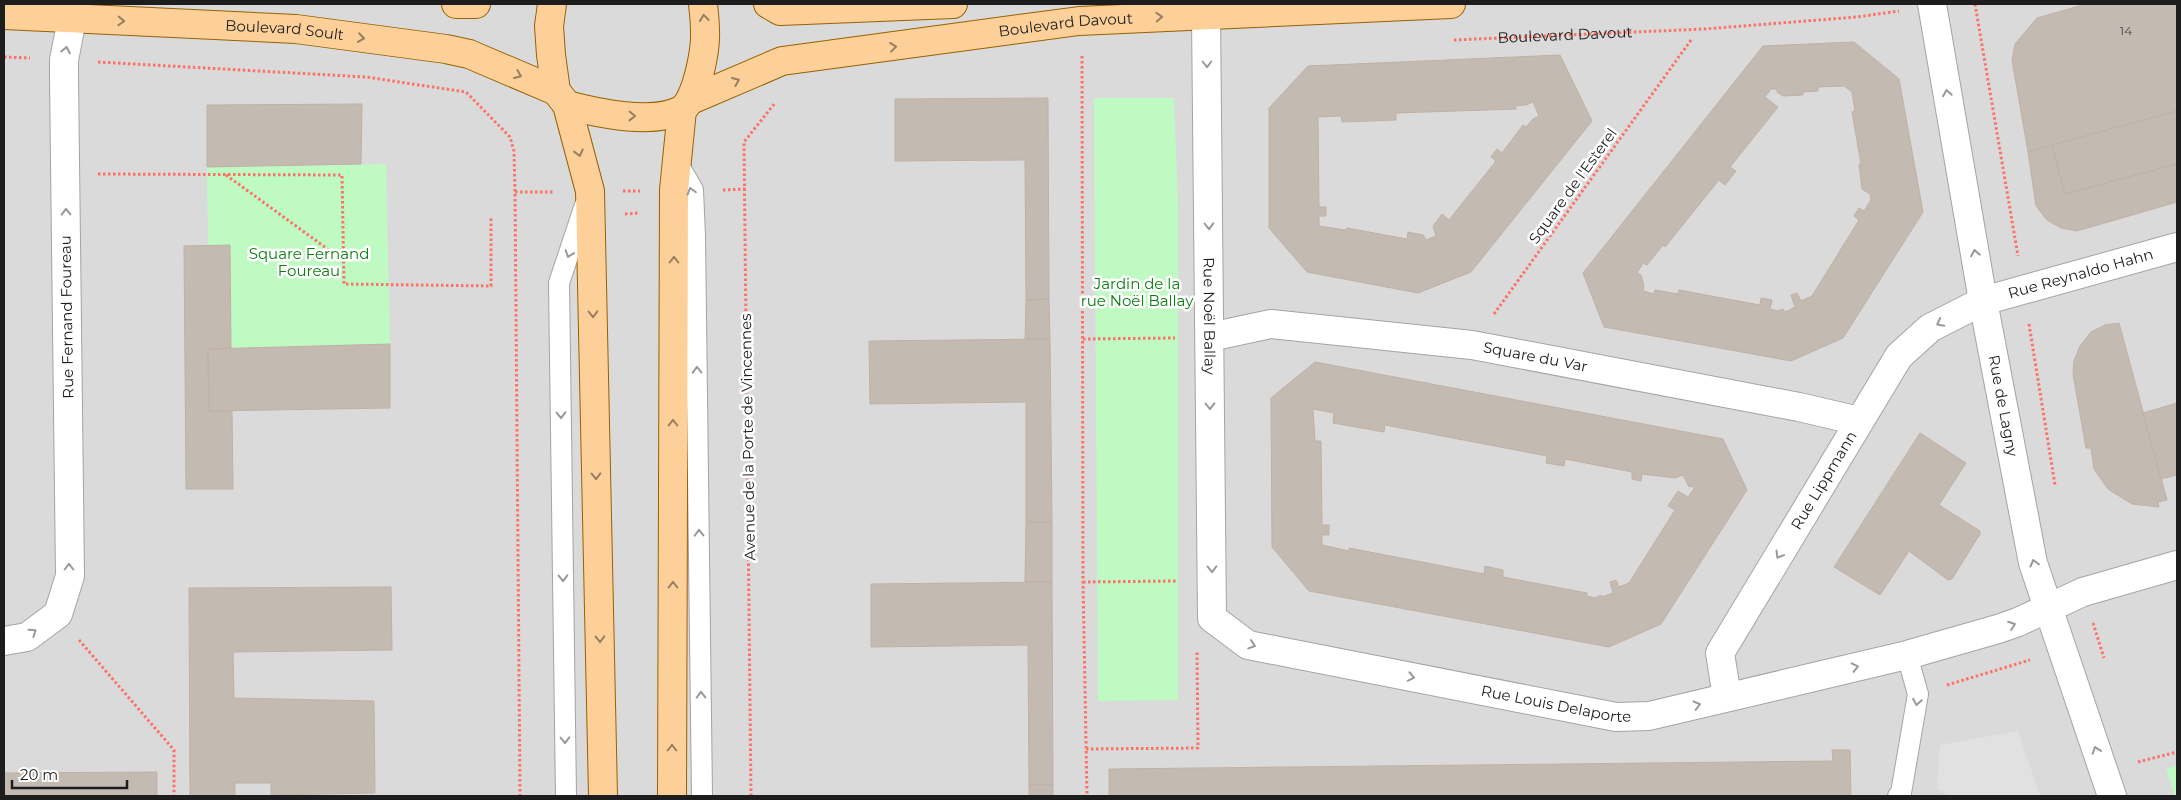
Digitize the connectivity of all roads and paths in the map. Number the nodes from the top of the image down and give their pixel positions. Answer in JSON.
{"nodes":[{"id":1,"x":456,"y":4,"type":"edge"},
{"id":2,"x":476,"y":4,"type":"edge"},
{"id":3,"x":552,"y":4,"type":"edge"},
{"id":4,"x":703,"y":4,"type":"edge"},
{"id":5,"x":768,"y":4,"type":"edge"},
{"id":6,"x":953,"y":4,"type":"edge"},
{"id":7,"x":1451,"y":4,"type":"edge"},
{"id":8,"x":1975,"y":4,"type":"edge"},
{"id":9,"x":1920,"y":7,"type":"edge"},
{"id":10,"x":4,"y":15,"type":"edge"},
{"id":11,"x":1206,"y":15,"type":"junction"},
{"id":12,"x":72,"y":19,"type":"junction"},
{"id":13,"x":1447,"y":40,"type":"dead end"},
{"id":14,"x":1691,"y":40,"type":"dead end"},
{"id":15,"x":1082,"y":56,"type":"dead end"},
{"id":16,"x":4,"y":57,"type":"edge"},
{"id":17,"x":32,"y":58,"type":"dead end"},
{"id":18,"x":90,"y":61,"type":"dead end"},
{"id":19,"x":562,"y":98,"type":"junction"},
{"id":20,"x":778,"y":98,"type":"dead end"},
{"id":21,"x":686,"y":105,"type":"junction"},
{"id":22,"x":66,"y":174,"type":"junction"},
{"id":23,"x":225,"y":175,"type":"junction"},
{"id":24,"x":683,"y":190,"type":"junction"},
{"id":25,"x":745,"y":190,"type":"junction"},
{"id":26,"x":590,"y":191,"type":"junction"},
{"id":27,"x":515,"y":192,"type":"junction"},
{"id":28,"x":639,"y":213,"type":"dead end"},
{"id":29,"x":618,"y":214,"type":"dead end"},
{"id":30,"x":491,"y":217,"type":"dead end"},
{"id":31,"x":2177,"y":248,"type":"edge"},
{"id":32,"x":2018,"y":258,"type":"dead end"},
{"id":33,"x":344,"y":262,"type":"junction"},
{"id":34,"x":1983,"y":301,"type":"junction"},
{"id":35,"x":2027,"y":314,"type":"dead end"},
{"id":36,"x":1210,"y":337,"type":"junction"},
{"id":37,"x":1083,"y":339,"type":"junction"},
{"id":38,"x":1472,"y":345,"type":"junction"},
{"id":39,"x":1859,"y":421,"type":"junction"},
{"id":40,"x":2056,"y":487,"type":"dead end"},
{"id":41,"x":2177,"y":565,"type":"edge"},
{"id":42,"x":1186,"y":581,"type":"dead end"},
{"id":43,"x":1083,"y":582,"type":"junction"},
{"id":44,"x":2048,"y":609,"type":"junction"},
{"id":45,"x":58,"y":614,"type":"junction"},
{"id":46,"x":1212,"y":618,"type":"junction"},
{"id":47,"x":4,"y":641,"type":"edge"},
{"id":48,"x":1907,"y":655,"type":"junction"},
{"id":49,"x":2030,"y":660,"type":"dead end"},
{"id":50,"x":1918,"y":694,"type":"junction"},
{"id":51,"x":1727,"y":697,"type":"junction"},
{"id":52,"x":1086,"y":749,"type":"junction"},
{"id":53,"x":2177,"y":752,"type":"edge"},
{"id":54,"x":2138,"y":762,"type":"dead end"},
{"id":55,"x":174,"y":796,"type":"edge"},
{"id":56,"x":520,"y":796,"type":"edge"},
{"id":57,"x":566,"y":796,"type":"edge"},
{"id":58,"x":603,"y":796,"type":"edge"},
{"id":59,"x":672,"y":796,"type":"edge"},
{"id":60,"x":702,"y":796,"type":"edge"},
{"id":61,"x":751,"y":796,"type":"edge"},
{"id":62,"x":1087,"y":796,"type":"edge"},
{"id":63,"x":1898,"y":796,"type":"edge"},
{"id":64,"x":2112,"y":796,"type":"edge"}],
"edges":[{"from":1,"to":2,"type":"main road"},
{"from":3,"to":19,"type":"main road"},
{"from":21,"to":4,"type":"main road","one_way":true},
{"from":5,"to":6,"type":"main road"},
{"from":7,"to":11,"type":"main road","name":"Boulevard Davout"},
{"from":8,"to":32,"type":"path"},
{"from":9,"to":13,"type":"path","name":"Boulevard Davout"},
{"from":34,"to":9,"type":"street","name":"Rue de Lagny","one_way":true},
{"from":10,"to":12,"type":"main road","name":"Boulevard Soult"},
{"from":21,"to":11,"type":"main road","name":"Boulevard Davout","one_way":true},
{"from":11,"to":36,"type":"street","name":"Rue Noël Ballay","one_way":true},
{"from":12,"to":19,"type":"main road","name":"Boulevard Soult","one_way":true},
{"from":22,"to":12,"type":"street","name":"Rue Fernand Foureau","one_way":true},
{"from":14,"to":38,"type":"path","name":"Square de l'Esterel"},
{"from":15,"to":37,"type":"path"},
{"from":16,"to":17,"type":"path"},
{"from":18,"to":27,"type":"path"},
{"from":19,"to":21,"type":"main road","name":"Boulevard Soult","one_way":true},
{"from":19,"to":26,"type":"main road","one_way":true},
{"from":20,"to":25,"type":"path","name":"Avenue de la Porte de Vincennes"},
{"from":21,"to":24,"type":"main road"},
{"from":22,"to":23,"type":"path"},
{"from":45,"to":22,"type":"street","name":"Rue Fernand Foureau","one_way":true},
{"from":23,"to":33,"type":"path"},
{"from":23,"to":33,"type":"path"},
{"from":24,"to":25,"type":"path"},
{"from":24,"to":26,"type":"path"},
{"from":59,"to":24,"type":"main road","one_way":true},
{"from":60,"to":24,"type":"lane","one_way":true},
{"from":25,"to":61,"type":"path","name":"Avenue de la Porte de Vincennes"},
{"from":26,"to":27,"type":"path"},
{"from":26,"to":57,"type":"lane","one_way":true},
{"from":26,"to":58,"type":"main road","one_way":true},
{"from":27,"to":56,"type":"path"},
{"from":28,"to":29,"type":"path"},
{"from":30,"to":33,"type":"path"},
{"from":31,"to":34,"type":"street","name":"Rue Reynaldo Hahn"},
{"from":34,"to":39,"type":"street","name":"Rue Lippmann","one_way":true},
{"from":44,"to":34,"type":"street","name":"Rue de Lagny","one_way":true},
{"from":35,"to":40,"type":"path"},
{"from":36,"to":37,"type":"path"},
{"from":36,"to":38,"type":"street","name":"Square du Var"},
{"from":36,"to":46,"type":"street","name":"Rue Noël Ballay","one_way":true},
{"from":37,"to":43,"type":"path"},
{"from":38,"to":39,"type":"street","name":"Square du Var"},
{"from":39,"to":51,"type":"street","name":"Rue Lippmann","one_way":true},
{"from":41,"to":44,"type":"street","name":"Rue Louis Delaporte"},
{"from":42,"to":43,"type":"path"},
{"from":43,"to":52,"type":"path"},
{"from":48,"to":44,"type":"street","name":"Rue Louis Delaporte","one_way":true},
{"from":64,"to":44,"type":"street","name":"Rue de Lagny","one_way":true},
{"from":47,"to":45,"type":"street","one_way":true},
{"from":45,"to":55,"type":"path"},
{"from":46,"to":51,"type":"street","name":"Rue Louis Delaporte","one_way":true},
{"from":46,"to":52,"type":"path"},
{"from":48,"to":50,"type":"lane"},
{"from":51,"to":48,"type":"street","name":"Rue Louis Delaporte","one_way":true},
{"from":49,"to":50,"type":"path"},
{"from":50,"to":63,"type":"lane","one_way":true},
{"from":52,"to":62,"type":"path"},
{"from":53,"to":54,"type":"path"}]}
